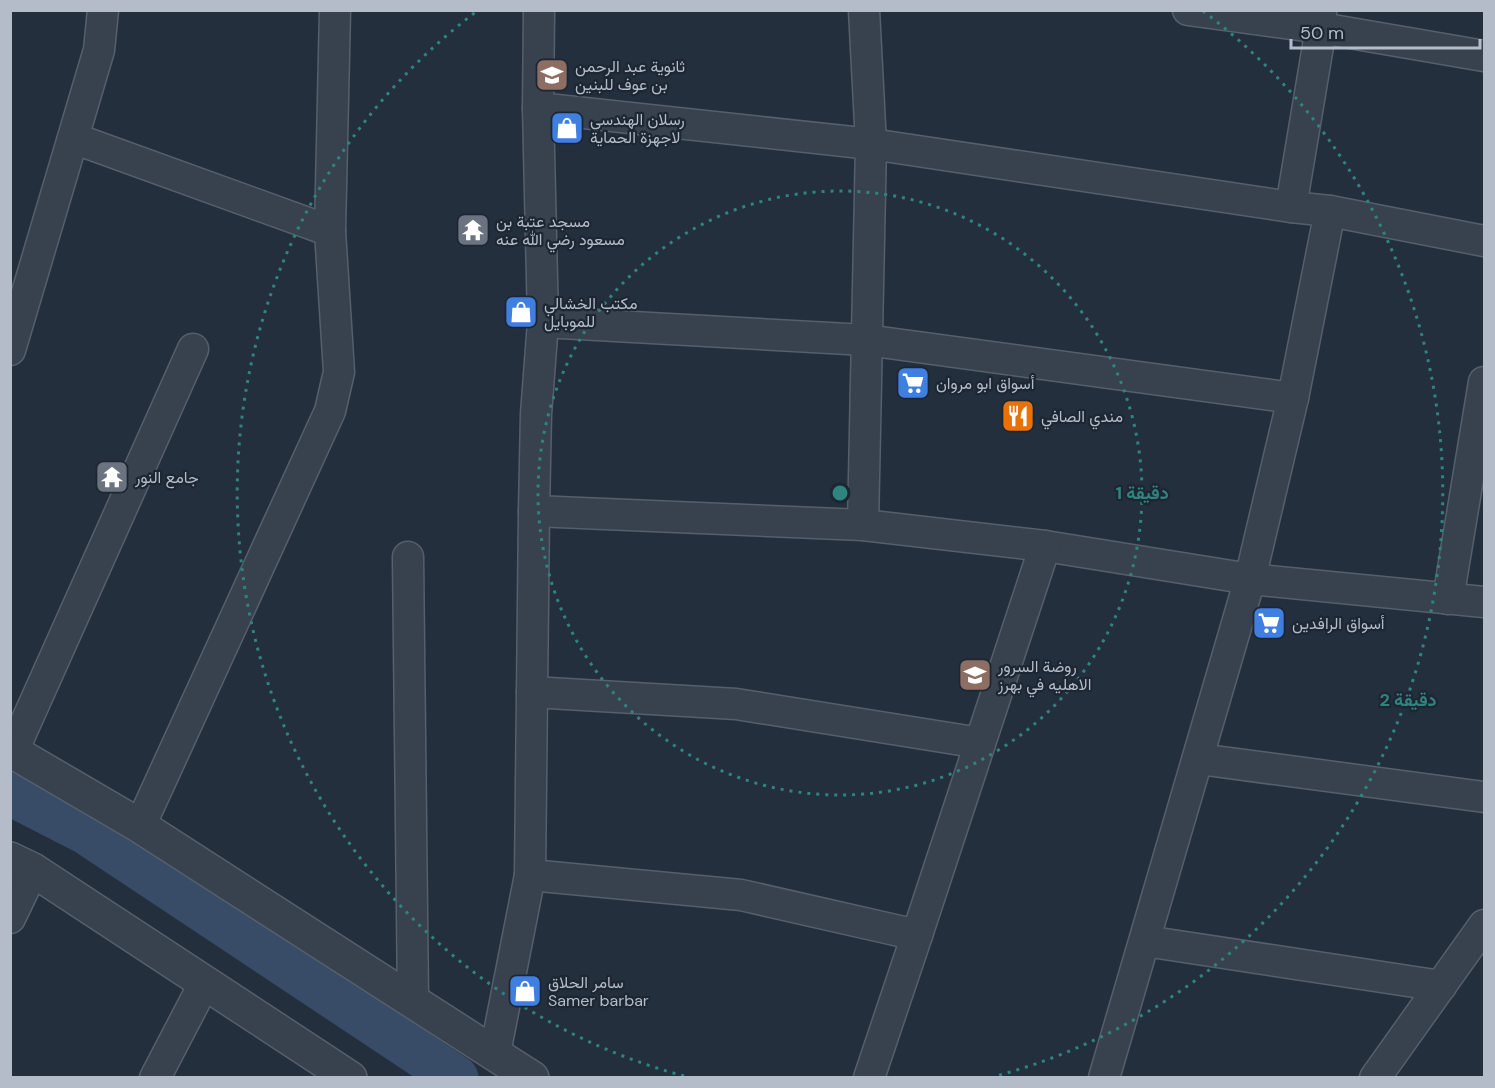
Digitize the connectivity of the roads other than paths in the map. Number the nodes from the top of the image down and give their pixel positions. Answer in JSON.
{"nodes":[{"id":1,"x":103,"y":10,"type":"edge"},
{"id":2,"x":335,"y":10,"type":"edge"},
{"id":3,"x":539,"y":10,"type":"edge"},
{"id":4,"x":864,"y":10,"type":"edge"},
{"id":5,"x":1188,"y":10,"type":"edge"},
{"id":6,"x":1321,"y":19,"type":"edge"},
{"id":7,"x":1485,"y":56,"type":"edge"},
{"id":8,"x":538,"y":108,"type":"junction"},
{"id":9,"x":73,"y":138,"type":"junction"},
{"id":10,"x":871,"y":144,"type":"junction"},
{"id":11,"x":1291,"y":207,"type":"junction"},
{"id":12,"x":1330,"y":211,"type":"junction"},
{"id":13,"x":330,"y":231,"type":"junction"},
{"id":14,"x":1485,"y":241,"type":"edge"},
{"id":15,"x":543,"y":322,"type":"junction"},
{"id":16,"x":866,"y":340,"type":"junction"},
{"id":17,"x":193,"y":349,"type":"dead end"},
{"id":18,"x":10,"y":350,"type":"edge"},
{"id":19,"x":1485,"y":382,"type":"edge"},
{"id":20,"x":1293,"y":398,"type":"junction"},
{"id":21,"x":534,"y":511,"type":"junction"},
{"id":22,"x":863,"y":525,"type":"junction"},
{"id":23,"x":1045,"y":546,"type":"junction"},
{"id":24,"x":408,"y":557,"type":"dead end"},
{"id":25,"x":1250,"y":579,"type":"junction"},
{"id":26,"x":1448,"y":599,"type":"junction"},
{"id":27,"x":1485,"y":602,"type":"edge"},
{"id":28,"x":532,"y":692,"type":"junction"},
{"id":29,"x":981,"y":743,"type":"junction"},
{"id":30,"x":12,"y":751,"type":"edge"},
{"id":31,"x":1199,"y":759,"type":"junction"},
{"id":32,"x":1485,"y":797,"type":"edge"},
{"id":33,"x":140,"y":826,"type":"junction"},
{"id":34,"x":22,"y":864,"type":"edge"},
{"id":35,"x":530,"y":874,"type":"junction"},
{"id":36,"x":10,"y":918,"type":"edge"},
{"id":37,"x":1485,"y":925,"type":"edge"},
{"id":38,"x":917,"y":935,"type":"junction"},
{"id":39,"x":1145,"y":941,"type":"junction"},
{"id":40,"x":205,"y":982,"type":"junction"},
{"id":41,"x":1441,"y":986,"type":"junction"},
{"id":42,"x":413,"y":1001,"type":"junction"},
{"id":43,"x":495,"y":1053,"type":"junction"},
{"id":44,"x":155,"y":1077,"type":"edge"},
{"id":45,"x":350,"y":1077,"type":"edge"},
{"id":46,"x":532,"y":1077,"type":"edge"},
{"id":47,"x":869,"y":1077,"type":"edge"},
{"id":48,"x":1104,"y":1077,"type":"edge"},
{"id":49,"x":1375,"y":1077,"type":"edge"}],
"edges":[{"from":1,"to":9,"type":"street"},
{"from":2,"to":13,"type":"street"},
{"from":3,"to":8,"type":"street"},
{"from":4,"to":10,"type":"street"},
{"from":5,"to":6,"type":"street"},
{"from":6,"to":7,"type":"street"},
{"from":6,"to":11,"type":"street"},
{"from":8,"to":10,"type":"street"},
{"from":8,"to":15,"type":"street"},
{"from":9,"to":13,"type":"street"},
{"from":9,"to":18,"type":"street"},
{"from":10,"to":11,"type":"street"},
{"from":10,"to":16,"type":"street"},
{"from":11,"to":12,"type":"street"},
{"from":12,"to":14,"type":"street"},
{"from":12,"to":20,"type":"street"},
{"from":13,"to":33,"type":"street"},
{"from":15,"to":16,"type":"street"},
{"from":15,"to":21,"type":"street"},
{"from":16,"to":20,"type":"street"},
{"from":16,"to":22,"type":"street"},
{"from":17,"to":30,"type":"street"},
{"from":19,"to":26,"type":"street"},
{"from":20,"to":25,"type":"street"},
{"from":21,"to":22,"type":"street"},
{"from":21,"to":28,"type":"street"},
{"from":22,"to":23,"type":"street"},
{"from":23,"to":25,"type":"street"},
{"from":23,"to":29,"type":"street"},
{"from":24,"to":42,"type":"street"},
{"from":25,"to":26,"type":"street"},
{"from":25,"to":31,"type":"street"},
{"from":26,"to":27,"type":"street"},
{"from":28,"to":29,"type":"street"},
{"from":28,"to":35,"type":"street"},
{"from":29,"to":38,"type":"street"},
{"from":30,"to":33,"type":"street"},
{"from":31,"to":32,"type":"street"},
{"from":31,"to":39,"type":"street"},
{"from":33,"to":42,"type":"street"},
{"from":34,"to":36,"type":"street"},
{"from":34,"to":40,"type":"street"},
{"from":35,"to":38,"type":"street"},
{"from":35,"to":43,"type":"street"},
{"from":37,"to":41,"type":"street"},
{"from":38,"to":47,"type":"street"},
{"from":39,"to":41,"type":"street"},
{"from":39,"to":48,"type":"street"},
{"from":40,"to":44,"type":"street"},
{"from":40,"to":45,"type":"street"},
{"from":41,"to":49,"type":"street"},
{"from":42,"to":43,"type":"street"},
{"from":43,"to":46,"type":"street"}]}
